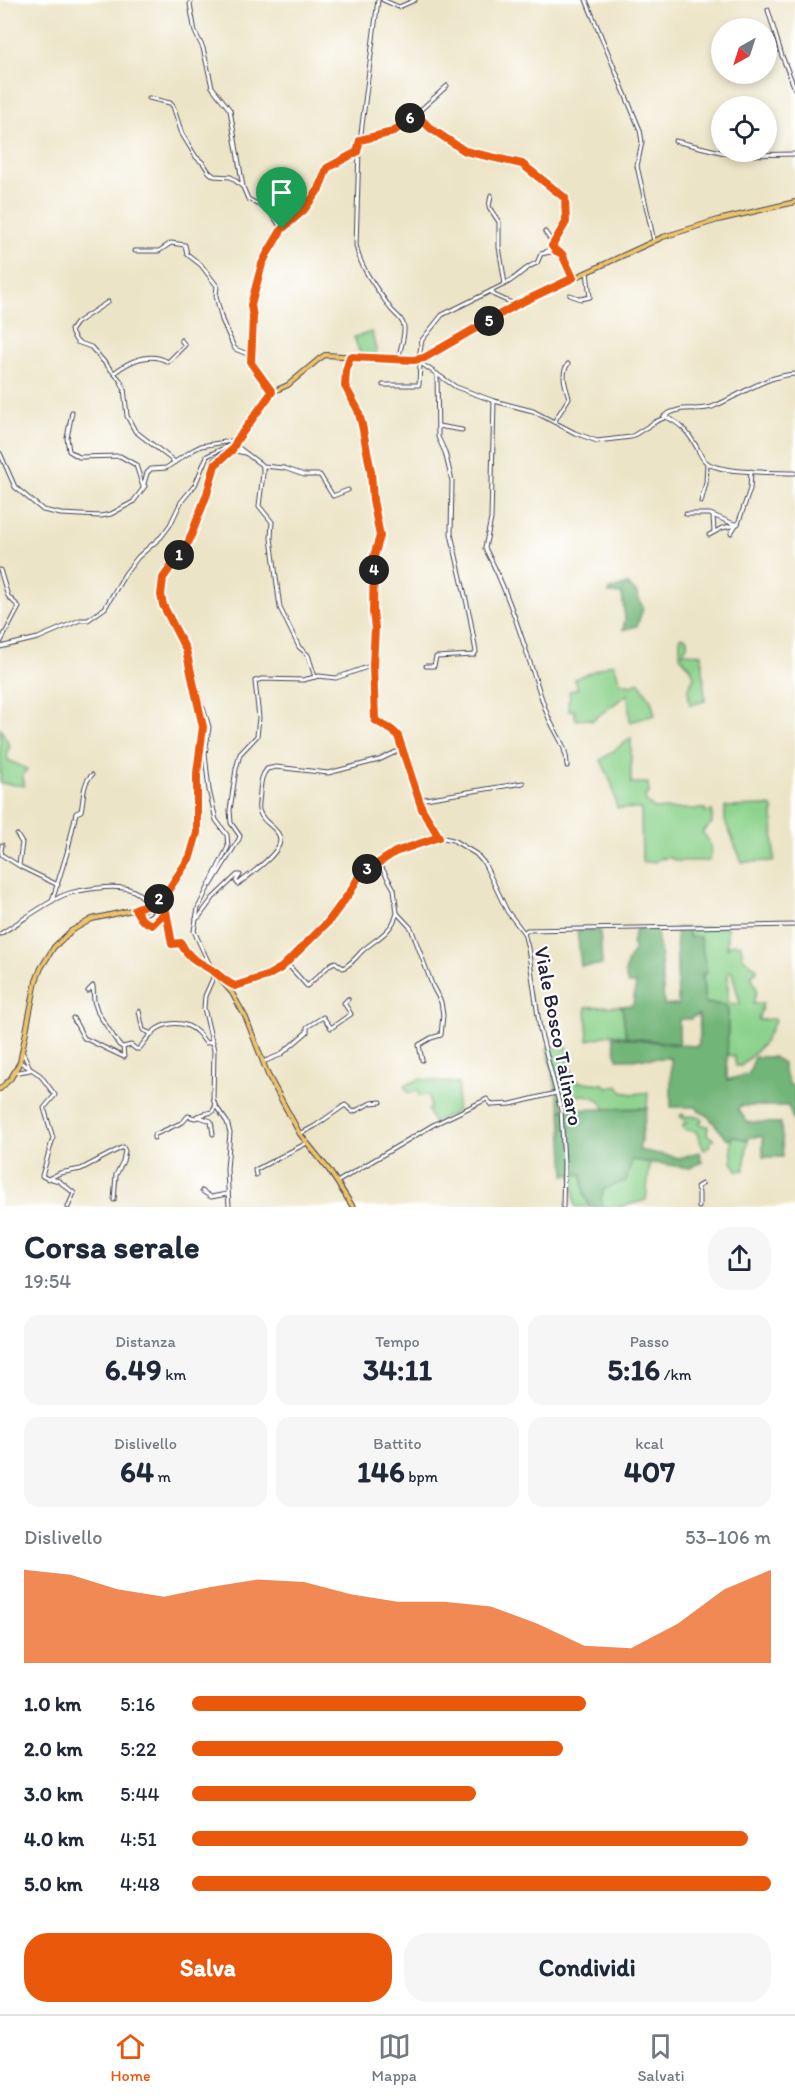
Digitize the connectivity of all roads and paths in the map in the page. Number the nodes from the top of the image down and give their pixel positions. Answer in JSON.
{"nodes":[{"id":1,"x":192,"y":0,"type":"edge"},
{"id":2,"x":378,"y":0,"type":"edge"},
{"id":3,"x":383,"y":0,"type":"edge"},
{"id":4,"x":415,"y":0,"type":"edge"},
{"id":5,"x":586,"y":0,"type":"edge"},
{"id":6,"x":768,"y":10,"type":"dead end"},
{"id":7,"x":447,"y":86,"type":"dead end"},
{"id":8,"x":795,"y":89,"type":"edge"},
{"id":9,"x":149,"y":98,"type":"dead end"},
{"id":10,"x":416,"y":114,"type":"junction"},
{"id":11,"x":360,"y":140,"type":"junction"},
{"id":12,"x":675,"y":141,"type":"dead end"},
{"id":13,"x":358,"y":148,"type":"junction"},
{"id":14,"x":795,"y":154,"type":"edge"},
{"id":15,"x":243,"y":187,"type":"junction"},
{"id":16,"x":491,"y":195,"type":"dead end"},
{"id":17,"x":795,"y":202,"type":"edge"},
{"id":18,"x":282,"y":229,"type":"junction"},
{"id":19,"x":545,"y":232,"type":"dead end"},
{"id":20,"x":654,"y":241,"type":"junction"},
{"id":21,"x":551,"y":246,"type":"junction"},
{"id":22,"x":135,"y":251,"type":"dead end"},
{"id":23,"x":556,"y":251,"type":"junction"},
{"id":24,"x":545,"y":253,"type":"junction"},
{"id":25,"x":587,"y":272,"type":"junction"},
{"id":26,"x":573,"y":278,"type":"junction"},
{"id":27,"x":505,"y":284,"type":"junction"},
{"id":28,"x":491,"y":291,"type":"junction"},
{"id":29,"x":570,"y":295,"type":"dead end"},
{"id":30,"x":108,"y":302,"type":"dead end"},
{"id":31,"x":516,"y":305,"type":"junction"},
{"id":32,"x":182,"y":340,"type":"dead end"},
{"id":33,"x":250,"y":355,"type":"junction"},
{"id":34,"x":350,"y":357,"type":"junction"},
{"id":35,"x":398,"y":360,"type":"junction"},
{"id":36,"x":418,"y":361,"type":"junction"},
{"id":37,"x":568,"y":364,"type":"dead end"},
{"id":38,"x":114,"y":373,"type":"junction"},
{"id":39,"x":437,"y":373,"type":"junction"},
{"id":40,"x":795,"y":374,"type":"edge"},
{"id":41,"x":383,"y":385,"type":"dead end"},
{"id":42,"x":272,"y":392,"type":"junction"},
{"id":43,"x":494,"y":400,"type":"junction"},
{"id":44,"x":72,"y":412,"type":"dead end"},
{"id":45,"x":662,"y":417,"type":"junction"},
{"id":46,"x":554,"y":422,"type":"junction"},
{"id":47,"x":438,"y":426,"type":"junction"},
{"id":48,"x":462,"y":430,"type":"dead end"},
{"id":49,"x":237,"y":440,"type":"junction"},
{"id":50,"x":234,"y":447,"type":"junction"},
{"id":51,"x":0,"y":453,"type":"edge"},
{"id":52,"x":175,"y":462,"type":"junction"},
{"id":53,"x":707,"y":463,"type":"junction"},
{"id":54,"x":215,"y":465,"type":"junction"},
{"id":55,"x":263,"y":466,"type":"junction"},
{"id":56,"x":751,"y":471,"type":"junction"},
{"id":57,"x":795,"y":473,"type":"edge"},
{"id":58,"x":144,"y":486,"type":"junction"},
{"id":59,"x":348,"y":490,"type":"dead end"},
{"id":60,"x":701,"y":502,"type":"dead end"},
{"id":61,"x":686,"y":514,"type":"dead end"},
{"id":62,"x":713,"y":515,"type":"junction"},
{"id":63,"x":736,"y":525,"type":"junction"},
{"id":64,"x":714,"y":532,"type":"junction"},
{"id":65,"x":731,"y":533,"type":"dead end"},
{"id":66,"x":709,"y":536,"type":"dead end"},
{"id":67,"x":0,"y":570,"type":"edge"},
{"id":68,"x":0,"y":645,"type":"edge"},
{"id":69,"x":186,"y":650,"type":"junction"},
{"id":70,"x":373,"y":665,"type":"junction"},
{"id":71,"x":426,"y":666,"type":"dead end"},
{"id":72,"x":315,"y":677,"type":"junction"},
{"id":73,"x":204,"y":725,"type":"junction"},
{"id":74,"x":402,"y":748,"type":"junction"},
{"id":75,"x":567,"y":766,"type":"dead end"},
{"id":76,"x":92,"y":776,"type":"dead end"},
{"id":77,"x":523,"y":783,"type":"dead end"},
{"id":78,"x":419,"y":800,"type":"junction"},
{"id":79,"x":17,"y":835,"type":"dead end"},
{"id":80,"x":439,"y":837,"type":"junction"},
{"id":81,"x":2,"y":845,"type":"dead end"},
{"id":82,"x":379,"y":863,"type":"junction"},
{"id":83,"x":19,"y":865,"type":"junction"},
{"id":84,"x":58,"y":885,"type":"junction"},
{"id":85,"x":208,"y":887,"type":"junction"},
{"id":86,"x":52,"y":902,"type":"junction"},
{"id":87,"x":148,"y":902,"type":"dead end"},
{"id":88,"x":151,"y":907,"type":"dead end"},
{"id":89,"x":135,"y":909,"type":"junction"},
{"id":90,"x":397,"y":913,"type":"junction"},
{"id":91,"x":140,"y":917,"type":"junction"},
{"id":92,"x":196,"y":919,"type":"junction"},
{"id":93,"x":795,"y":926,"type":"edge"},
{"id":94,"x":524,"y":933,"type":"junction"},
{"id":95,"x":0,"y":934,"type":"edge"},
{"id":96,"x":281,"y":968,"type":"junction"},
{"id":97,"x":212,"y":970,"type":"junction"},
{"id":98,"x":219,"y":977,"type":"junction"},
{"id":99,"x":88,"y":991,"type":"dead end"},
{"id":100,"x":348,"y":999,"type":"dead end"},
{"id":101,"x":139,"y":1011,"type":"dead end"},
{"id":102,"x":73,"y":1018,"type":"dead end"},
{"id":103,"x":152,"y":1034,"type":"junction"},
{"id":104,"x":213,"y":1042,"type":"junction"},
{"id":105,"x":123,"y":1047,"type":"junction"},
{"id":106,"x":23,"y":1053,"type":"junction"},
{"id":107,"x":422,"y":1060,"type":"dead end"},
{"id":108,"x":20,"y":1062,"type":"junction"},
{"id":109,"x":263,"y":1062,"type":"junction"},
{"id":110,"x":31,"y":1070,"type":"junction"},
{"id":111,"x":14,"y":1073,"type":"junction"},
{"id":112,"x":0,"y":1089,"type":"edge"},
{"id":113,"x":556,"y":1093,"type":"junction"},
{"id":114,"x":381,"y":1102,"type":"dead end"},
{"id":115,"x":216,"y":1106,"type":"junction"},
{"id":116,"x":199,"y":1117,"type":"junction"},
{"id":117,"x":213,"y":1134,"type":"dead end"},
{"id":118,"x":300,"y":1134,"type":"junction"},
{"id":119,"x":154,"y":1138,"type":"dead end"},
{"id":120,"x":307,"y":1143,"type":"junction"},
{"id":121,"x":256,"y":1175,"type":"dead end"},
{"id":122,"x":52,"y":1179,"type":"junction"},
{"id":123,"x":337,"y":1182,"type":"junction"},
{"id":124,"x":702,"y":1184,"type":"dead end"},
{"id":125,"x":202,"y":1191,"type":"dead end"},
{"id":126,"x":227,"y":1194,"type":"junction"},
{"id":127,"x":114,"y":1200,"type":"dead end"},
{"id":128,"x":68,"y":1207,"type":"edge"},
{"id":129,"x":229,"y":1207,"type":"edge"},
{"id":130,"x":353,"y":1207,"type":"edge"},
{"id":131,"x":563,"y":1207,"type":"edge"},
{"id":132,"x":699,"y":1207,"type":"edge"}],
"edges":[{"from":1,"to":15,"type":"street"},
{"from":2,"to":11,"type":"street"},
{"from":3,"to":4,"type":"street"},
{"from":5,"to":20,"type":"street"},
{"from":6,"to":8,"type":"street"},
{"from":7,"to":10,"type":"street"},
{"from":9,"to":15,"type":"street"},
{"from":10,"to":11,"type":"street"},
{"from":10,"to":21,"type":"street"},
{"from":11,"to":13,"type":"street"},
{"from":12,"to":14,"type":"street"},
{"from":13,"to":18,"type":"street"},
{"from":13,"to":35,"type":"street"},
{"from":15,"to":18,"type":"street"},
{"from":16,"to":27,"type":"street"},
{"from":17,"to":20,"type":"main road"},
{"from":18,"to":33,"type":"street"},
{"from":19,"to":21,"type":"street"},
{"from":20,"to":25,"type":"main road"},
{"from":21,"to":23,"type":"street"},
{"from":21,"to":24,"type":"street"},
{"from":22,"to":33,"type":"street"},
{"from":23,"to":24,"type":"street"},
{"from":23,"to":26,"type":"street"},
{"from":24,"to":27,"type":"street"},
{"from":25,"to":26,"type":"main road"},
{"from":25,"to":29,"type":"street"},
{"from":26,"to":31,"type":"main road"},
{"from":27,"to":28,"type":"street"},
{"from":28,"to":31,"type":"street"},
{"from":28,"to":36,"type":"street"},
{"from":30,"to":38,"type":"street"},
{"from":31,"to":36,"type":"main road"},
{"from":32,"to":38,"type":"street"},
{"from":33,"to":42,"type":"street"},
{"from":34,"to":35,"type":"main road"},
{"from":34,"to":42,"type":"main road"},
{"from":34,"to":70,"type":"street"},
{"from":35,"to":36,"type":"main road"},
{"from":36,"to":39,"type":"street"},
{"from":36,"to":41,"type":"street"},
{"from":37,"to":46,"type":"street"},
{"from":38,"to":52,"type":"street"},
{"from":39,"to":43,"type":"street"},
{"from":39,"to":47,"type":"street"},
{"from":40,"to":45,"type":"street"},
{"from":42,"to":49,"type":"main road"},
{"from":43,"to":46,"type":"street"},
{"from":43,"to":75,"type":"street"},
{"from":44,"to":58,"type":"street"},
{"from":45,"to":46,"type":"street"},
{"from":45,"to":53,"type":"street"},
{"from":47,"to":48,"type":"street"},
{"from":47,"to":71,"type":"street"},
{"from":49,"to":50,"type":"main road"},
{"from":49,"to":52,"type":"street"},
{"from":50,"to":54,"type":"main road"},
{"from":50,"to":55,"type":"street"},
{"from":51,"to":58,"type":"street"},
{"from":52,"to":58,"type":"street"},
{"from":53,"to":56,"type":"street"},
{"from":53,"to":60,"type":"street"},
{"from":54,"to":68,"type":"street"},
{"from":54,"to":69,"type":"main road"},
{"from":55,"to":59,"type":"street"},
{"from":55,"to":72,"type":"street"},
{"from":56,"to":57,"type":"street"},
{"from":56,"to":63,"type":"street"},
{"from":61,"to":62,"type":"street"},
{"from":62,"to":63,"type":"street"},
{"from":62,"to":64,"type":"street"},
{"from":63,"to":64,"type":"street"},
{"from":63,"to":65,"type":"street"},
{"from":64,"to":66,"type":"street"},
{"from":67,"to":68,"type":"street"},
{"from":69,"to":73,"type":"main road"},
{"from":69,"to":73,"type":"main road"},
{"from":70,"to":72,"type":"street"},
{"from":70,"to":74,"type":"street"},
{"from":72,"to":85,"type":"street"},
{"from":73,"to":85,"type":"street"},
{"from":73,"to":89,"type":"main road"},
{"from":74,"to":78,"type":"street"},
{"from":74,"to":92,"type":"street"},
{"from":76,"to":84,"type":"street"},
{"from":77,"to":78,"type":"street"},
{"from":78,"to":80,"type":"street"},
{"from":79,"to":83,"type":"street"},
{"from":80,"to":82,"type":"street"},
{"from":80,"to":94,"type":"street","name":"Viale Bosco Talinaro"},
{"from":81,"to":83,"type":"street"},
{"from":82,"to":90,"type":"street"},
{"from":82,"to":96,"type":"street"},
{"from":83,"to":84,"type":"street"},
{"from":84,"to":86,"type":"street"},
{"from":85,"to":92,"type":"street"},
{"from":86,"to":87,"type":"street"},
{"from":86,"to":95,"type":"street"},
{"from":88,"to":91,"type":"street"},
{"from":89,"to":91,"type":"street"},
{"from":89,"to":106,"type":"main road"},
{"from":90,"to":96,"type":"street"},
{"from":90,"to":107,"type":"street"},
{"from":91,"to":97,"type":"street"},
{"from":92,"to":97,"type":"street"},
{"from":93,"to":94,"type":"street"},
{"from":94,"to":113,"type":"street","name":"Viale Bosco Talinaro"},
{"from":96,"to":98,"type":"street"},
{"from":97,"to":98,"type":"main road"},
{"from":97,"to":104,"type":"street"},
{"from":98,"to":109,"type":"main road"},
{"from":99,"to":105,"type":"street"},
{"from":100,"to":109,"type":"street"},
{"from":101,"to":103,"type":"street"},
{"from":102,"to":105,"type":"street"},
{"from":103,"to":104,"type":"street"},
{"from":103,"to":105,"type":"street"},
{"from":104,"to":115,"type":"street"},
{"from":106,"to":108,"type":"main road"},
{"from":106,"to":110,"type":"street"},
{"from":108,"to":110,"type":"street"},
{"from":108,"to":111,"type":"main road"},
{"from":109,"to":118,"type":"main road"},
{"from":110,"to":111,"type":"street"},
{"from":110,"to":122,"type":"street"},
{"from":111,"to":112,"type":"main road"},
{"from":113,"to":123,"type":"street"},
{"from":113,"to":131,"type":"street","name":"Viale Bosco Talinaro"},
{"from":114,"to":118,"type":"street"},
{"from":115,"to":116,"type":"street"},
{"from":115,"to":126,"type":"street"},
{"from":116,"to":117,"type":"street"},
{"from":116,"to":119,"type":"street"},
{"from":118,"to":120,"type":"main road"},
{"from":120,"to":121,"type":"street"},
{"from":120,"to":123,"type":"main road"},
{"from":122,"to":127,"type":"street"},
{"from":122,"to":128,"type":"street"},
{"from":123,"to":130,"type":"main road"},
{"from":124,"to":132,"type":"street"},
{"from":125,"to":126,"type":"street"},
{"from":126,"to":129,"type":"street"}]}
